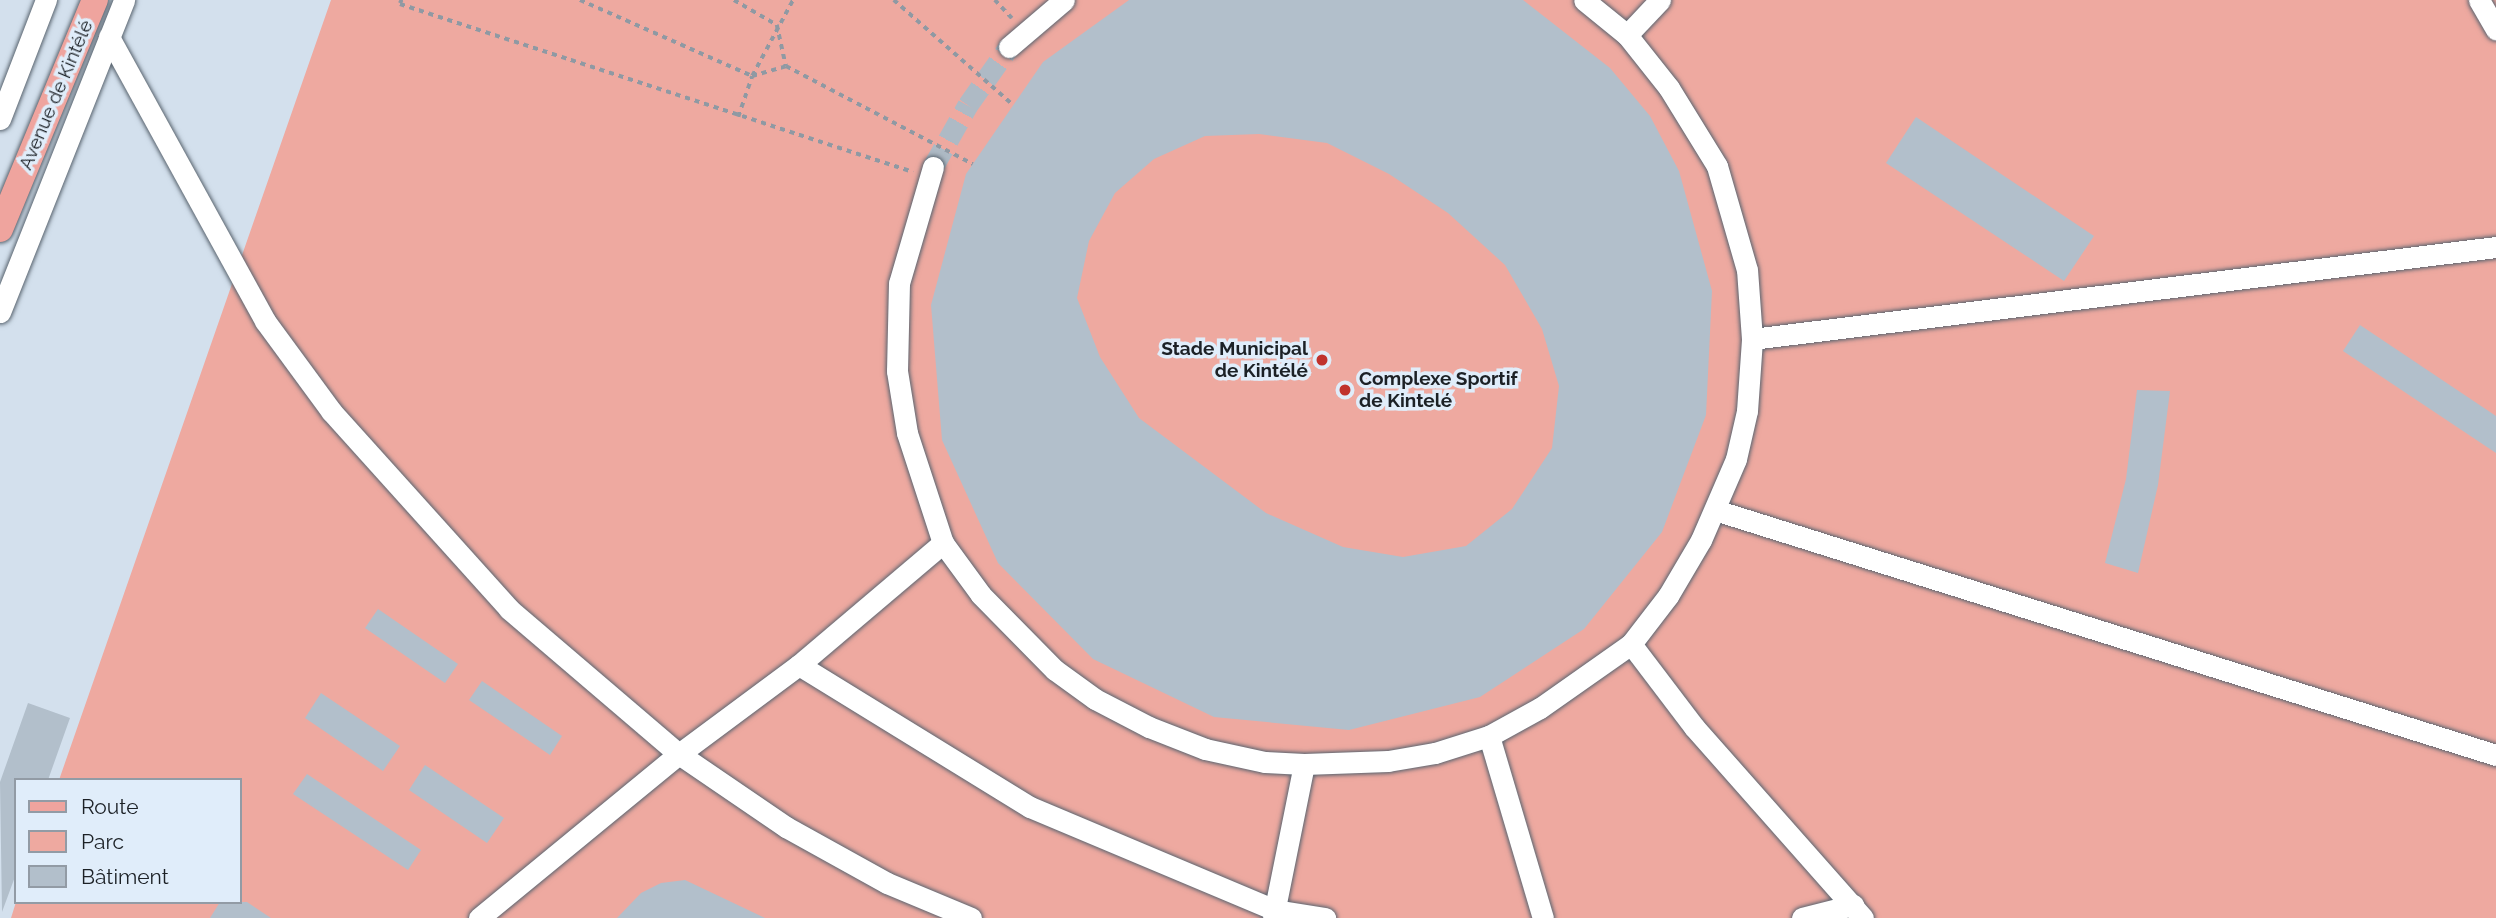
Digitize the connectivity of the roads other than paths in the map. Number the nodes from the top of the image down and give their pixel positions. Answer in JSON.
{"nodes":[{"id":1,"x":46,"y":0,"type":"edge"},
{"id":2,"x":95,"y":0,"type":"edge"},
{"id":3,"x":124,"y":0,"type":"edge"},
{"id":4,"x":1064,"y":0,"type":"edge"},
{"id":5,"x":1584,"y":0,"type":"edge"},
{"id":6,"x":1660,"y":0,"type":"edge"},
{"id":7,"x":2479,"y":0,"type":"edge"},
{"id":8,"x":2496,"y":29,"type":"edge"},
{"id":9,"x":1627,"y":35,"type":"junction"},
{"id":10,"x":109,"y":37,"type":"junction"},
{"id":11,"x":1009,"y":47,"type":"tunnel mouth"},
{"id":12,"x":0,"y":119,"type":"edge"},
{"id":13,"x":931,"y":172,"type":"tunnel mouth"},
{"id":14,"x":0,"y":229,"type":"edge"},
{"id":15,"x":2496,"y":247,"type":"edge"},
{"id":16,"x":0,"y":312,"type":"edge"},
{"id":17,"x":1752,"y":339,"type":"junction"},
{"id":18,"x":1714,"y":510,"type":"junction"},
{"id":19,"x":943,"y":543,"type":"junction"},
{"id":20,"x":1630,"y":644,"type":"junction"},
{"id":21,"x":799,"y":665,"type":"junction"},
{"id":22,"x":1489,"y":736,"type":"junction"},
{"id":23,"x":679,"y":754,"type":"junction"},
{"id":24,"x":2496,"y":755,"type":"edge"},
{"id":25,"x":1304,"y":764,"type":"junction"},
{"id":26,"x":1858,"y":911,"type":"edge"},
{"id":27,"x":1274,"y":914,"type":"edge"},
{"id":28,"x":479,"y":918,"type":"edge"},
{"id":29,"x":971,"y":918,"type":"edge"},
{"id":30,"x":1325,"y":918,"type":"edge"},
{"id":31,"x":1543,"y":918,"type":"edge"},
{"id":32,"x":1802,"y":918,"type":"edge"}],
"edges":[{"from":1,"to":12,"type":"street"},
{"from":2,"to":14,"type":"main road","name":"Avenue de Kintélé"},
{"from":3,"to":10,"type":"street"},
{"from":4,"to":11,"type":"street"},
{"from":5,"to":9,"type":"street"},
{"from":6,"to":9,"type":"street"},
{"from":7,"to":8,"type":"street"},
{"from":9,"to":17,"type":"street"},
{"from":10,"to":16,"type":"street"},
{"from":10,"to":23,"type":"street"},
{"from":13,"to":19,"type":"street"},
{"from":15,"to":17,"type":"street"},
{"from":17,"to":18,"type":"street"},
{"from":18,"to":20,"type":"street"},
{"from":18,"to":24,"type":"street"},
{"from":19,"to":21,"type":"street"},
{"from":19,"to":25,"type":"street"},
{"from":20,"to":22,"type":"street"},
{"from":20,"to":26,"type":"street"},
{"from":21,"to":23,"type":"street"},
{"from":21,"to":27,"type":"street"},
{"from":22,"to":25,"type":"street"},
{"from":22,"to":31,"type":"street"},
{"from":23,"to":28,"type":"street"},
{"from":23,"to":29,"type":"street"},
{"from":25,"to":27,"type":"street"},
{"from":26,"to":32,"type":"street"},
{"from":27,"to":30,"type":"street"}]}
